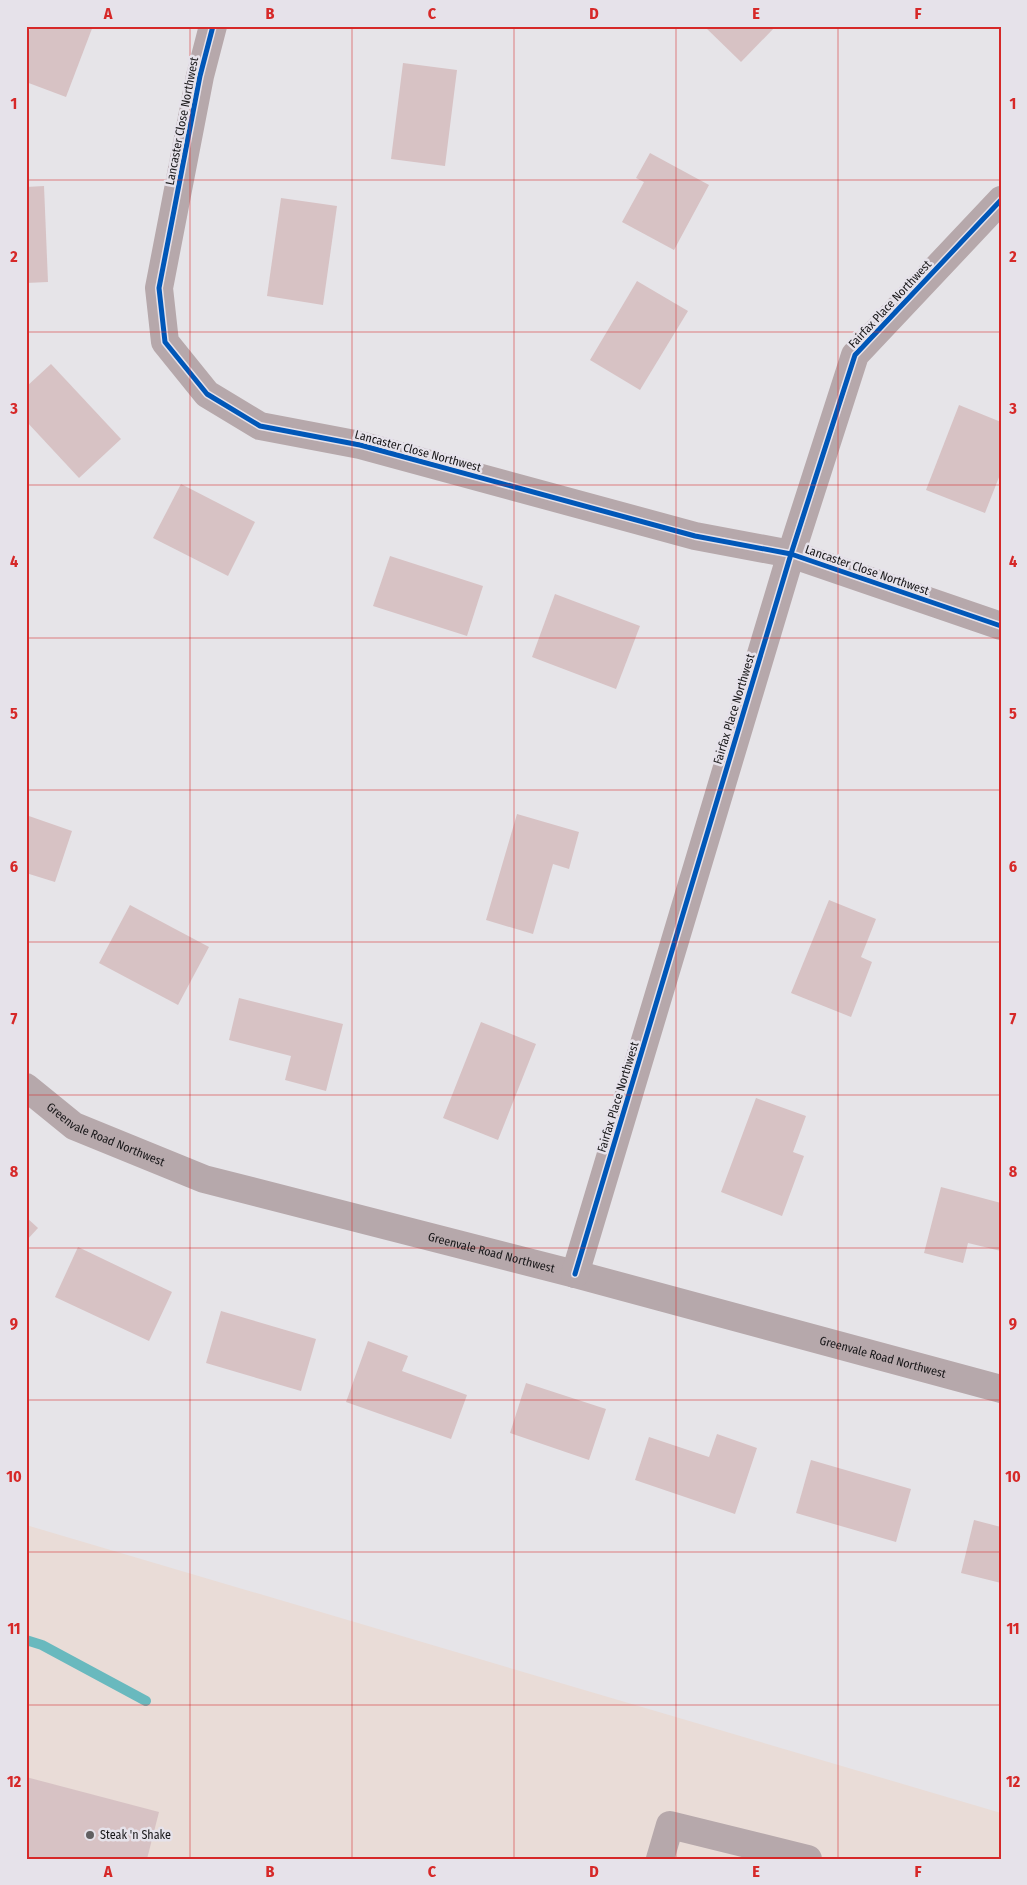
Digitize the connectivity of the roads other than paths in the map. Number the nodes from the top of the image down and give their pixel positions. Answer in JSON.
{"nodes":[{"id":1,"x":213,"y":26,"type":"edge"},
{"id":2,"x":1001,"y":200,"type":"edge"},
{"id":3,"x":791,"y":554,"type":"junction"},
{"id":4,"x":1001,"y":626,"type":"edge"},
{"id":5,"x":26,"y":1087,"type":"edge"},
{"id":6,"x":575,"y":1274,"type":"junction"},
{"id":7,"x":1001,"y":1389,"type":"edge"},
{"id":8,"x":660,"y":1859,"type":"edge"},
{"id":9,"x":808,"y":1859,"type":"edge"}],
"edges":[{"from":1,"to":3,"type":"street","name":"Lancaster Close Northwest"},
{"from":2,"to":3,"type":"street","name":"Fairfax Place Northwest"},
{"from":3,"to":4,"type":"street","name":"Lancaster Close Northwest"},
{"from":3,"to":6,"type":"street","name":"Fairfax Place Northwest"},
{"from":5,"to":6,"type":"street","name":"Greenvale Road Northwest"},
{"from":6,"to":7,"type":"street","name":"Greenvale Road Northwest"},
{"from":8,"to":9,"type":"street"}]}
